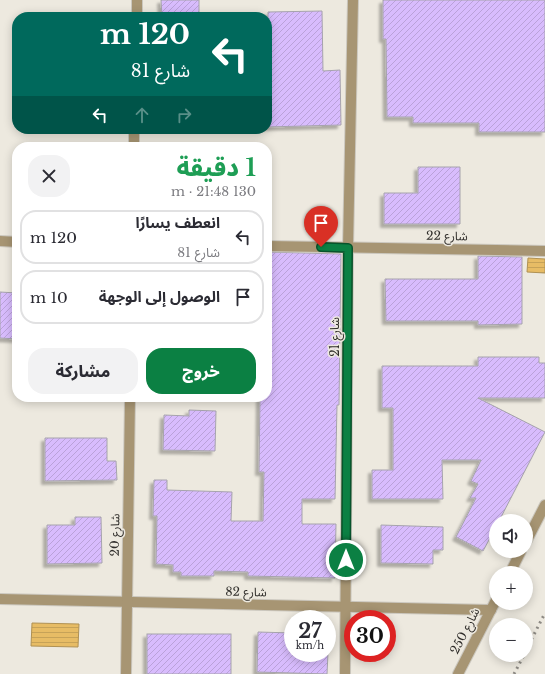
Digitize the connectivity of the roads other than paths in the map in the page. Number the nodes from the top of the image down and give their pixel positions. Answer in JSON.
{"nodes":[{"id":1,"x":137,"y":0,"type":"edge"},
{"id":2,"x":353,"y":0,"type":"edge"},
{"id":3,"x":137,"y":12,"type":"edge"},
{"id":4,"x":0,"y":241,"type":"edge"},
{"id":5,"x":12,"y":242,"type":"edge"},
{"id":6,"x":272,"y":246,"type":"edge"},
{"id":7,"x":348,"y":248,"type":"junction"},
{"id":8,"x":545,"y":251,"type":"edge"},
{"id":9,"x":130,"y":402,"type":"edge"},
{"id":10,"x":545,"y":505,"type":"edge"},
{"id":11,"x":533,"y":528,"type":"edge"},
{"id":12,"x":0,"y":599,"type":"edge"},
{"id":13,"x":127,"y":602,"type":"junction"},
{"id":14,"x":346,"y":607,"type":"junction"},
{"id":15,"x":489,"y":610,"type":"edge"},
{"id":16,"x":491,"y":610,"type":"edge"},
{"id":17,"x":126,"y":674,"type":"edge"},
{"id":18,"x":345,"y":674,"type":"edge"},
{"id":19,"x":458,"y":674,"type":"edge"}],
"edges":[{"from":1,"to":3,"type":"street"},
{"from":2,"to":7,"type":"street","name":"شارع 21"},
{"from":4,"to":5,"type":"street"},
{"from":6,"to":7,"type":"street","name":"شارع 22"},
{"from":7,"to":8,"type":"street","name":"شارع 22"},
{"from":7,"to":14,"type":"street","name":"شارع 21"},
{"from":9,"to":13,"type":"street","name":"شارع 20"},
{"from":10,"to":11,"type":"street"},
{"from":12,"to":13,"type":"street","name":"شارع 82"},
{"from":13,"to":14,"type":"street","name":"شارع 82"},
{"from":13,"to":17,"type":"street","name":"شارع 20"},
{"from":14,"to":15,"type":"street","name":"شارع 82"},
{"from":14,"to":18,"type":"street","name":"شارع 21"},
{"from":16,"to":19,"type":"street","name":"شارع 250"}]}
